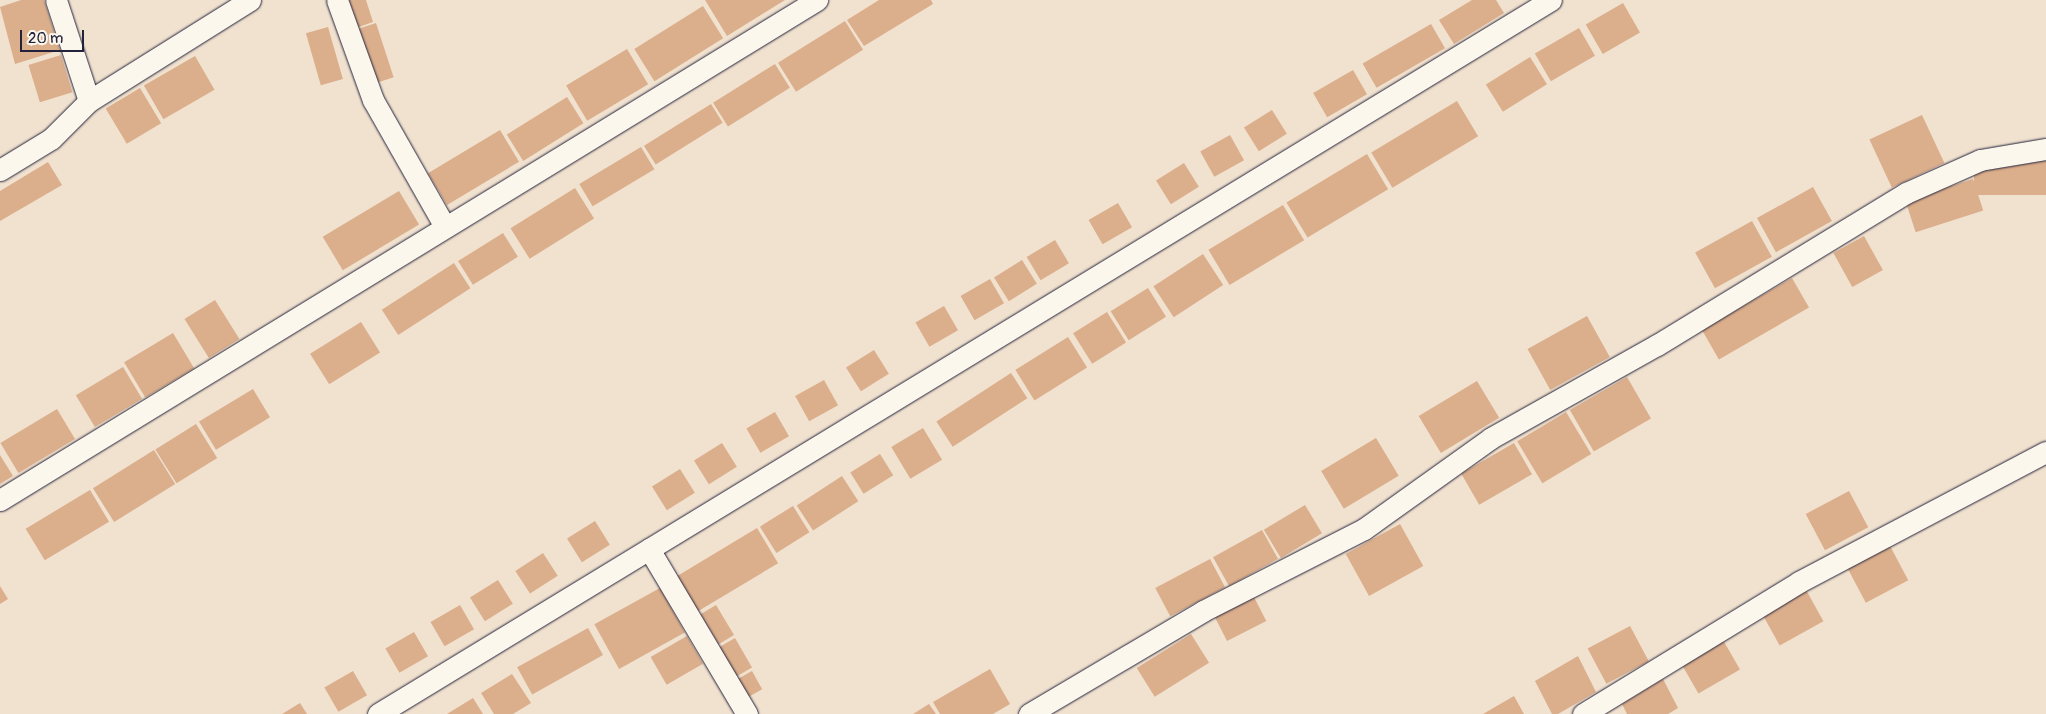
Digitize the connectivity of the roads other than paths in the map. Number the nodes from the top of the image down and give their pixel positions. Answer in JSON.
{"nodes":[{"id":1,"x":56,"y":0,"type":"edge"},
{"id":2,"x":250,"y":0,"type":"edge"},
{"id":3,"x":337,"y":0,"type":"edge"},
{"id":4,"x":817,"y":0,"type":"edge"},
{"id":5,"x":1551,"y":0,"type":"edge"},
{"id":6,"x":89,"y":101,"type":"junction"},
{"id":7,"x":2046,"y":149,"type":"edge"},
{"id":8,"x":0,"y":170,"type":"edge"},
{"id":9,"x":445,"y":227,"type":"junction"},
{"id":10,"x":2046,"y":452,"type":"edge"},
{"id":11,"x":0,"y":500,"type":"edge"},
{"id":12,"x":649,"y":549,"type":"junction"},
{"id":13,"x":378,"y":714,"type":"edge"},
{"id":14,"x":747,"y":714,"type":"edge"},
{"id":15,"x":1030,"y":714,"type":"edge"},
{"id":16,"x":1583,"y":714,"type":"edge"}],
"edges":[{"from":1,"to":6,"type":"street"},
{"from":2,"to":6,"type":"street"},
{"from":3,"to":9,"type":"street"},
{"from":4,"to":9,"type":"street"},
{"from":5,"to":12,"type":"street"},
{"from":6,"to":8,"type":"street"},
{"from":7,"to":15,"type":"street"},
{"from":9,"to":11,"type":"street"},
{"from":10,"to":16,"type":"street"},
{"from":12,"to":13,"type":"street"},
{"from":12,"to":14,"type":"street"}]}
